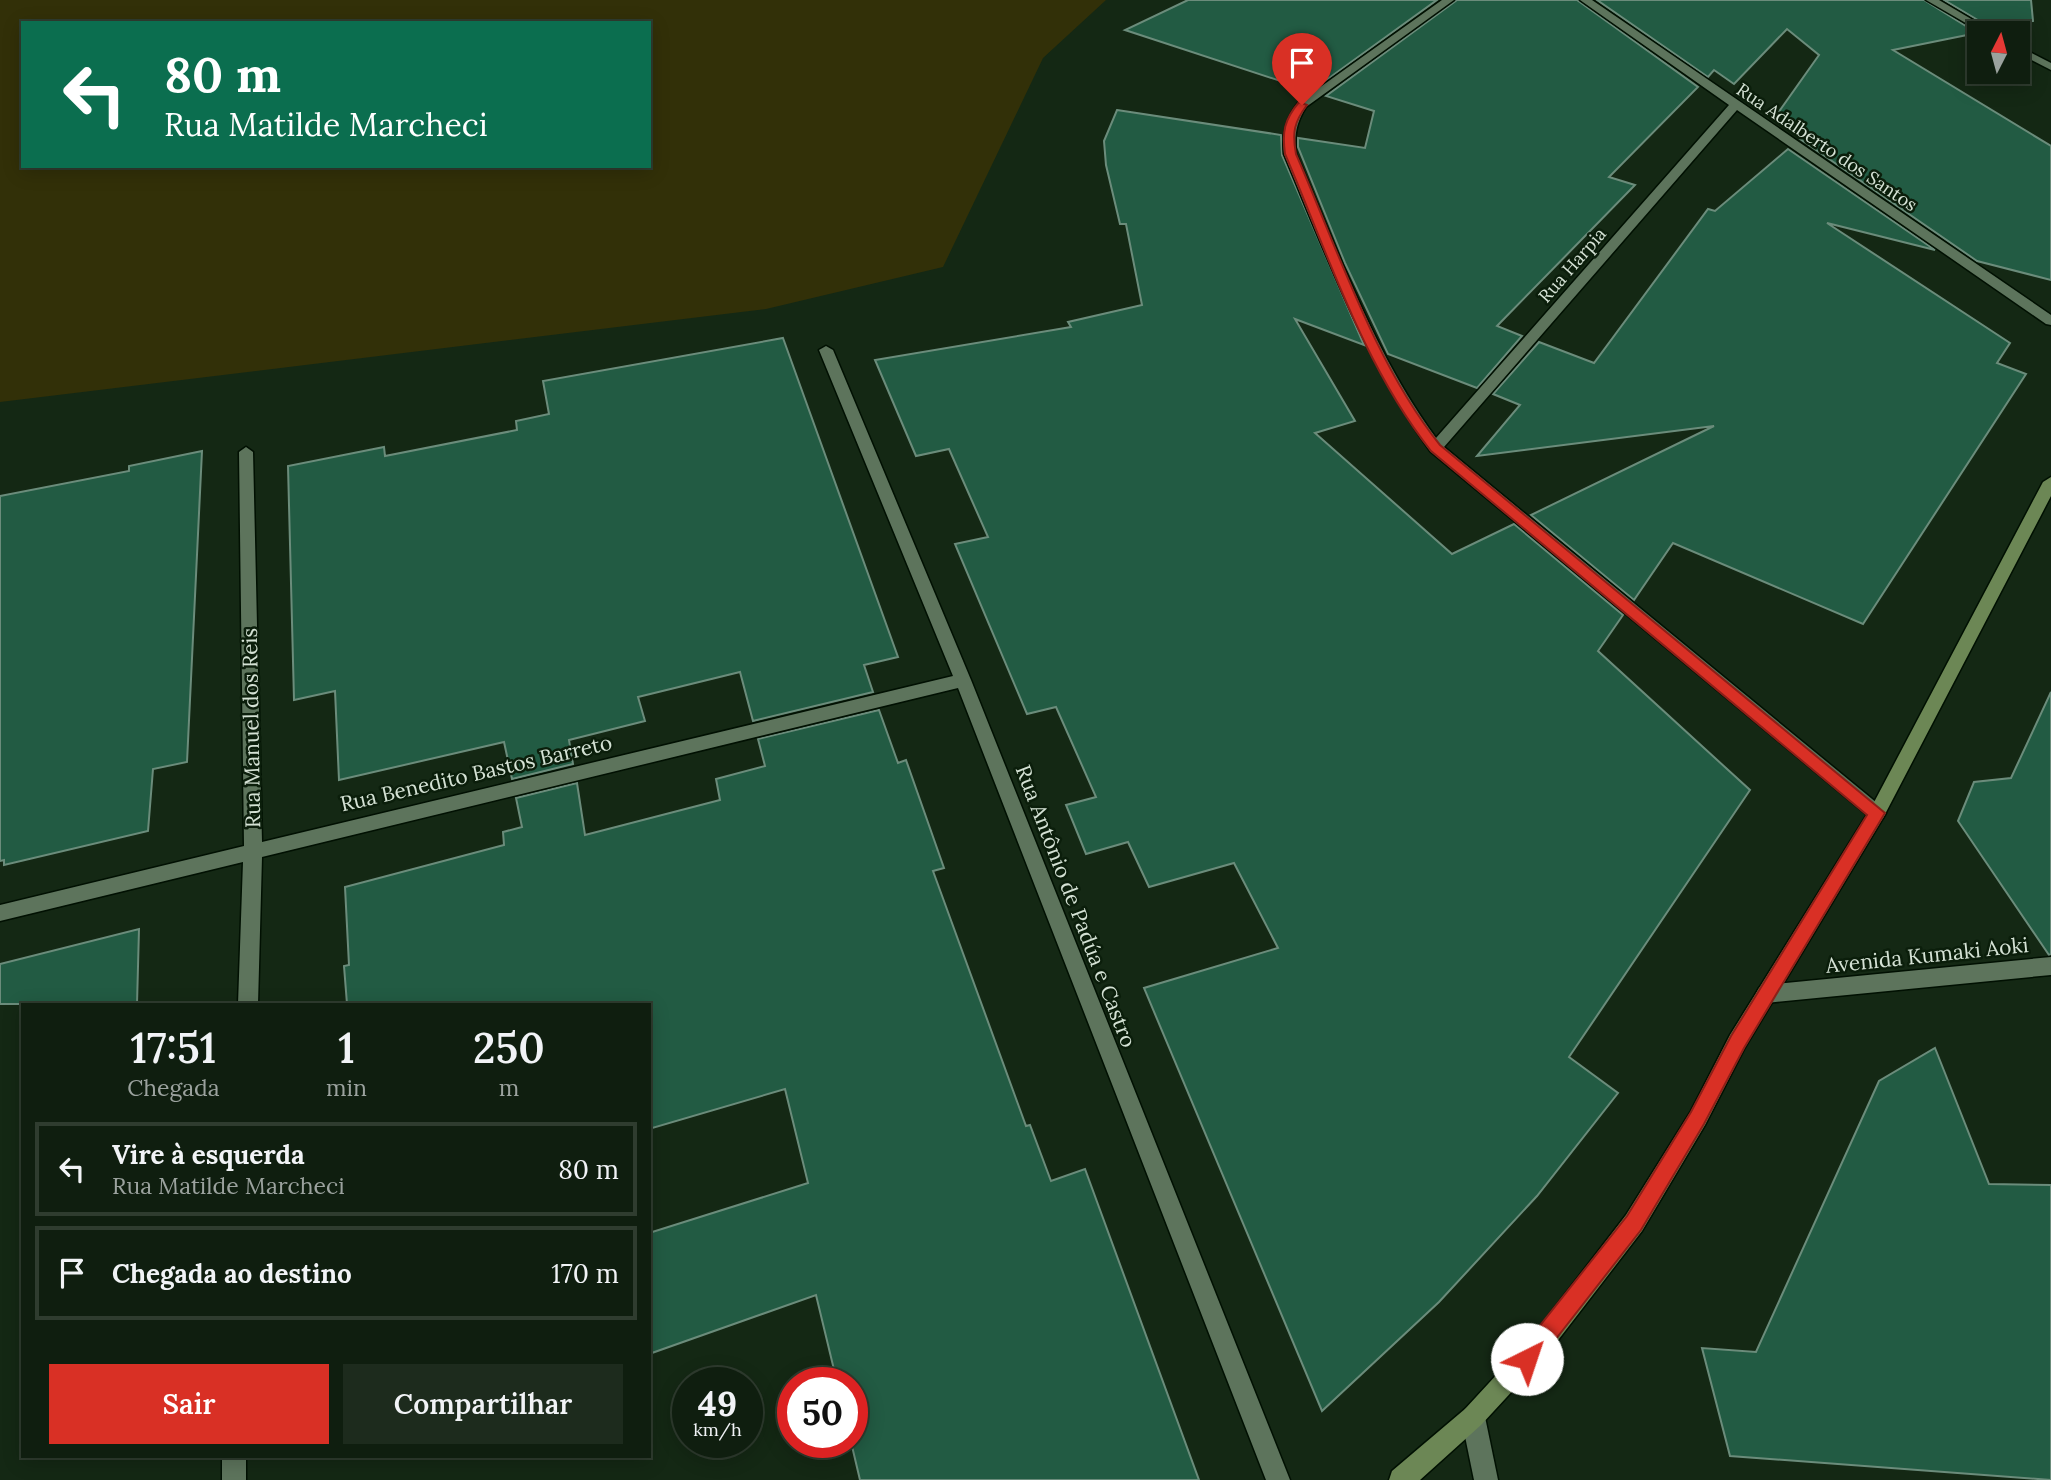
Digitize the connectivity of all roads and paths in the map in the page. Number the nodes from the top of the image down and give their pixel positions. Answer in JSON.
{"nodes":[{"id":1,"x":1449,"y":0,"type":"edge"},
{"id":2,"x":1585,"y":0,"type":"edge"},
{"id":3,"x":1931,"y":0,"type":"edge"},
{"id":4,"x":1969,"y":21,"type":"edge"},
{"id":5,"x":2030,"y":56,"type":"edge"},
{"id":6,"x":2051,"y":68,"type":"edge"},
{"id":7,"x":1735,"y":105,"type":"junction"},
{"id":8,"x":2051,"y":321,"type":"edge"},
{"id":9,"x":826,"y":350,"type":"dead end"},
{"id":10,"x":1436,"y":448,"type":"junction"},
{"id":11,"x":246,"y":452,"type":"dead end"},
{"id":12,"x":2051,"y":482,"type":"edge"},
{"id":13,"x":2045,"y":503,"type":"edge"},
{"id":14,"x":963,"y":680,"type":"junction"},
{"id":15,"x":1877,"y":813,"type":"junction"},
{"id":16,"x":253,"y":850,"type":"junction"},
{"id":17,"x":0,"y":914,"type":"edge"},
{"id":18,"x":2051,"y":966,"type":"edge"},
{"id":19,"x":1766,"y":993,"type":"junction"},
{"id":20,"x":248,"y":1003,"type":"edge"},
{"id":21,"x":1473,"y":1417,"type":"junction"},
{"id":22,"x":234,"y":1458,"type":"edge"},
{"id":23,"x":234,"y":1480,"type":"edge"},
{"id":24,"x":1278,"y":1480,"type":"edge"},
{"id":25,"x":1401,"y":1480,"type":"edge"},
{"id":26,"x":1486,"y":1480,"type":"edge"}],
"edges":[{"from":1,"to":10,"type":"street"},
{"from":2,"to":7,"type":"street","name":"Rua Adalberto dos Santos"},
{"from":3,"to":4,"type":"street"},
{"from":5,"to":6,"type":"street"},
{"from":7,"to":8,"type":"street","name":"Rua Adalberto dos Santos"},
{"from":7,"to":10,"type":"street","name":"Rua Harpia"},
{"from":9,"to":14,"type":"street","name":"Rua Antônio de Padúa e Castro"},
{"from":10,"to":15,"type":"street"},
{"from":11,"to":16,"type":"street","name":"Rua Manuel dos Reis"},
{"from":12,"to":13,"type":"main road"},
{"from":13,"to":15,"type":"main road"},
{"from":14,"to":16,"type":"street","name":"Rua Benedito Bastos Barreto"},
{"from":14,"to":24,"type":"street","name":"Rua Antônio de Padúa e Castro"},
{"from":15,"to":19,"type":"main road"},
{"from":16,"to":17,"type":"street","name":"Rua Benedito Bastos Barreto"},
{"from":16,"to":20,"type":"street","name":"Rua Manuel dos Reis"},
{"from":18,"to":19,"type":"street","name":"Avenida Kumaki Aoki"},
{"from":19,"to":21,"type":"main road"},
{"from":21,"to":25,"type":"main road"},
{"from":21,"to":26,"type":"street"},
{"from":22,"to":23,"type":"street"}]}
